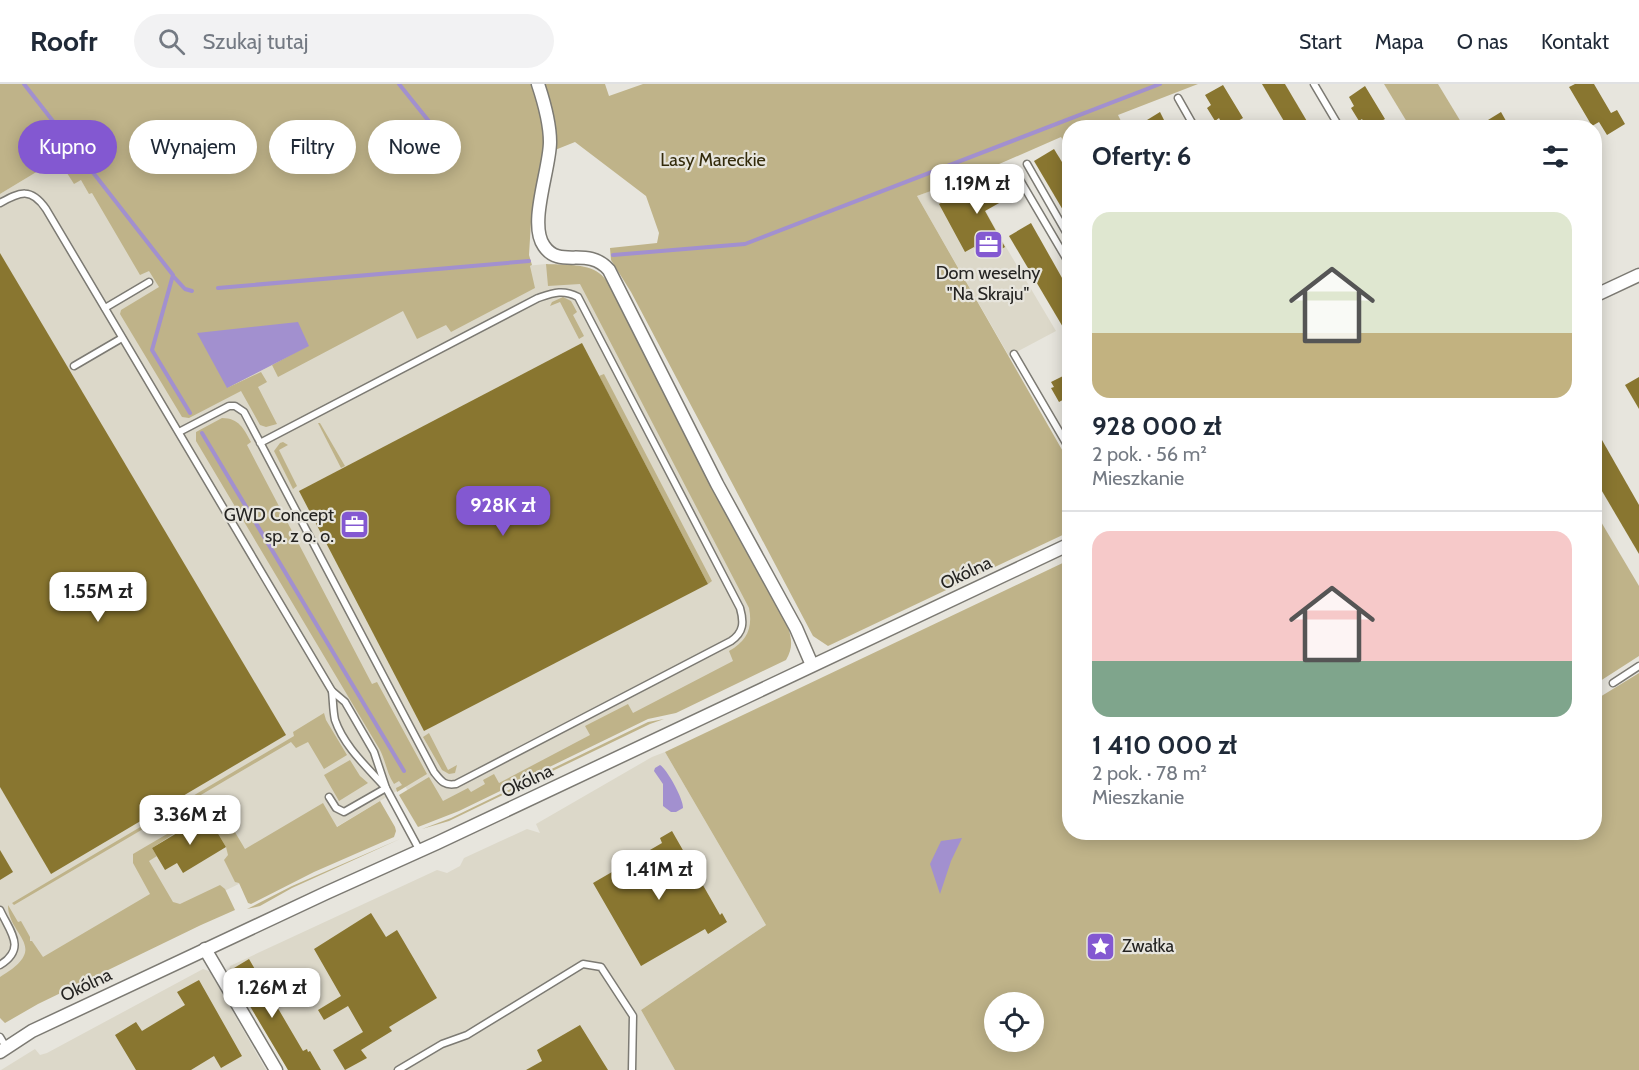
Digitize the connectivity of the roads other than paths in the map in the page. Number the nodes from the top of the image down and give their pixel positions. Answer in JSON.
{"nodes":[{"id":1,"x":538,"y":84,"type":"edge"},
{"id":2,"x":1314,"y":84,"type":"edge"},
{"id":3,"x":1178,"y":98,"type":"dead end"},
{"id":4,"x":1190,"y":120,"type":"edge"},
{"id":5,"x":1335,"y":120,"type":"edge"},
{"id":6,"x":1027,"y":164,"type":"dead end"},
{"id":7,"x":1020,"y":180,"type":"dead end"},
{"id":8,"x":0,"y":203,"type":"edge"},
{"id":9,"x":1062,"y":225,"type":"edge"},
{"id":10,"x":1062,"y":252,"type":"edge"},
{"id":11,"x":1639,"y":275,"type":"edge"},
{"id":12,"x":149,"y":282,"type":"dead end"},
{"id":13,"x":1602,"y":292,"type":"edge"},
{"id":14,"x":105,"y":308,"type":"junction"},
{"id":15,"x":122,"y":338,"type":"junction"},
{"id":16,"x":1014,"y":354,"type":"dead end"},
{"id":17,"x":74,"y":366,"type":"dead end"},
{"id":18,"x":178,"y":432,"type":"junction"},
{"id":19,"x":1062,"y":436,"type":"edge"},
{"id":20,"x":260,"y":443,"type":"junction"},
{"id":21,"x":1062,"y":548,"type":"edge"},
{"id":22,"x":812,"y":665,"type":"junction"},
{"id":23,"x":1639,"y":666,"type":"edge"},
{"id":24,"x":1613,"y":683,"type":"dead end"},
{"id":25,"x":332,"y":691,"type":"junction"},
{"id":26,"x":386,"y":788,"type":"junction"},
{"id":27,"x":328,"y":797,"type":"dead end"},
{"id":28,"x":420,"y":851,"type":"junction"},
{"id":29,"x":0,"y":910,"type":"edge"},
{"id":30,"x":206,"y":949,"type":"junction"},
{"id":31,"x":0,"y":965,"type":"edge"},
{"id":32,"x":2,"y":1046,"type":"edge"},
{"id":33,"x":276,"y":1070,"type":"edge"},
{"id":34,"x":398,"y":1070,"type":"edge"},
{"id":35,"x":632,"y":1070,"type":"edge"}],
"edges":[{"from":1,"to":22,"type":"street"},
{"from":2,"to":5,"type":"lane"},
{"from":3,"to":4,"type":"lane"},
{"from":6,"to":9,"type":"lane"},
{"from":7,"to":10,"type":"lane"},
{"from":8,"to":14,"type":"lane"},
{"from":11,"to":13,"type":"street"},
{"from":12,"to":14,"type":"lane"},
{"from":14,"to":15,"type":"lane"},
{"from":15,"to":17,"type":"lane"},
{"from":15,"to":18,"type":"lane"},
{"from":16,"to":19,"type":"lane"},
{"from":18,"to":20,"type":"lane"},
{"from":18,"to":25,"type":"lane"},
{"from":20,"to":20,"type":"lane"},
{"from":21,"to":22,"type":"street","name":"Okólna"},
{"from":22,"to":28,"type":"street","name":"Okólna"},
{"from":23,"to":24,"type":"lane"},
{"from":25,"to":26,"type":"lane"},
{"from":25,"to":26,"type":"lane"},
{"from":26,"to":27,"type":"lane"},
{"from":26,"to":28,"type":"lane"},
{"from":28,"to":30,"type":"street","name":"Okólna"},
{"from":29,"to":31,"type":"lane"},
{"from":30,"to":32,"type":"street","name":"Okólna"},
{"from":30,"to":33,"type":"street"},
{"from":34,"to":35,"type":"lane"}]}
